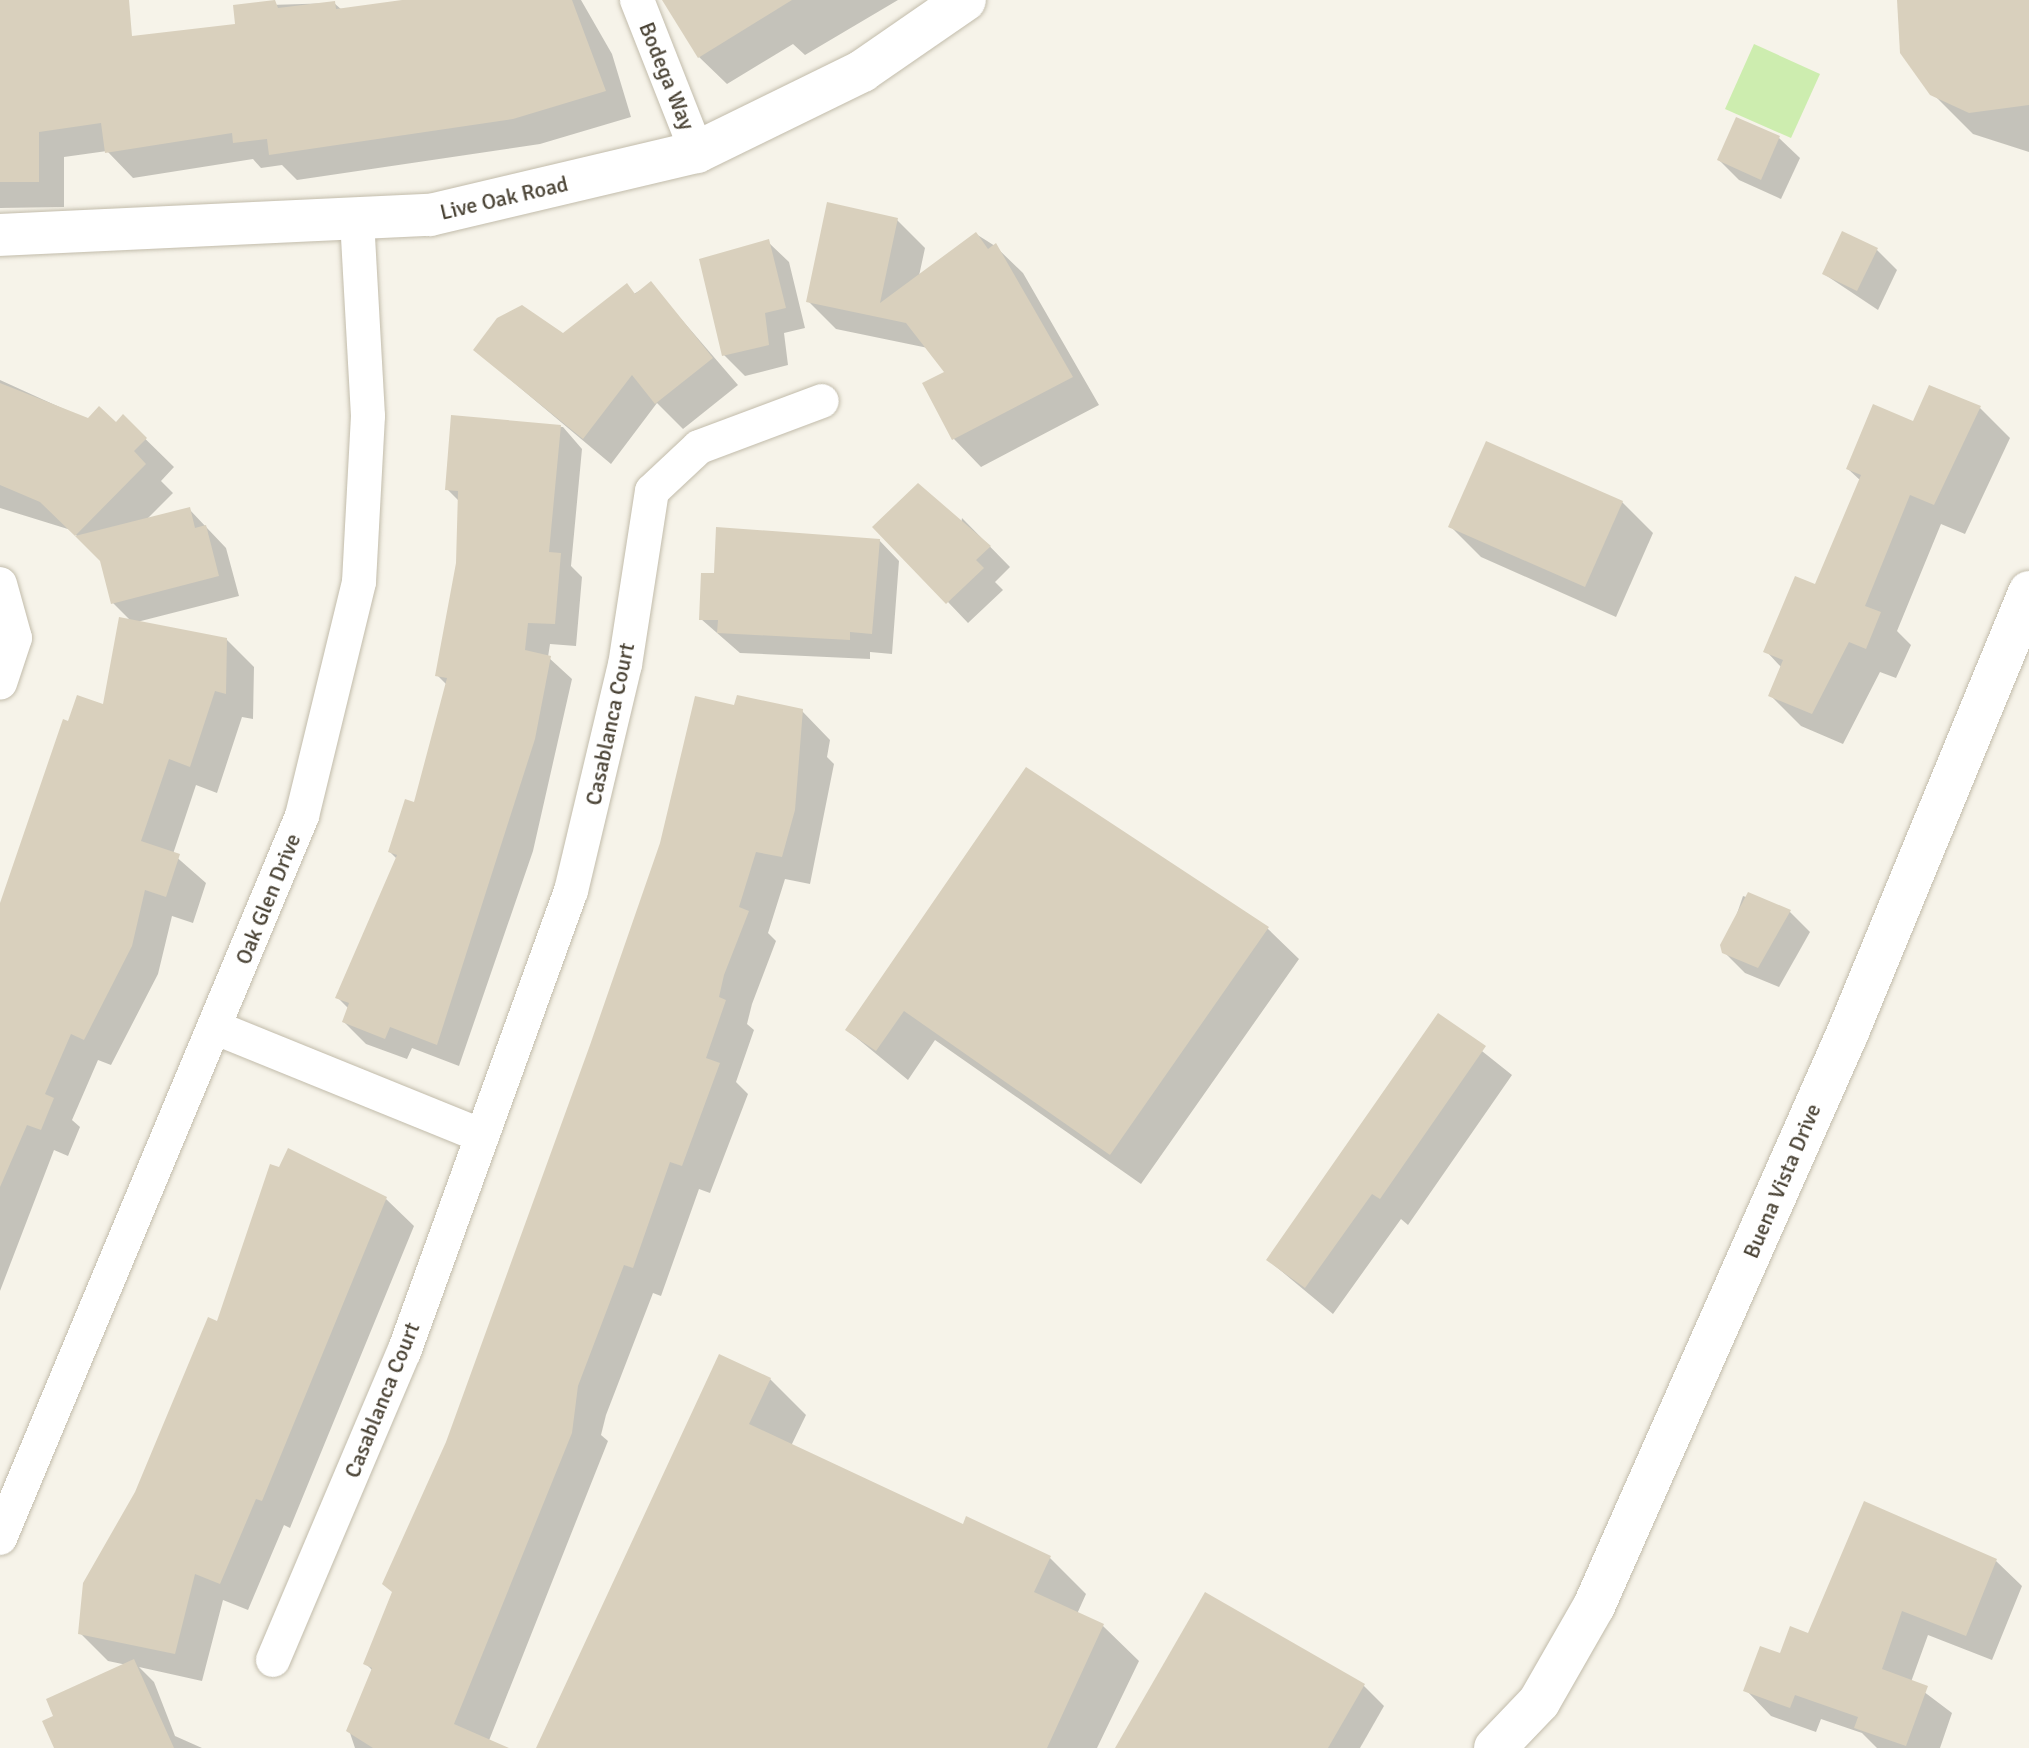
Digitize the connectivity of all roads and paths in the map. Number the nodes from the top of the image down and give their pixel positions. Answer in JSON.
{"nodes":[{"id":1,"x":637,"y":0,"type":"edge"},
{"id":2,"x":965,"y":0,"type":"edge"},
{"id":3,"x":697,"y":152,"type":"junction"},
{"id":4,"x":357,"y":221,"type":"junction"},
{"id":5,"x":0,"y":235,"type":"edge"},
{"id":6,"x":822,"y":401,"type":"dead end"},
{"id":7,"x":0,"y":584,"type":"edge"},
{"id":8,"x":2025,"y":612,"type":"edge"},
{"id":9,"x":0,"y":683,"type":"edge"},
{"id":10,"x":216,"y":1028,"type":"junction"},
{"id":11,"x":482,"y":1136,"type":"junction"},
{"id":12,"x":0,"y":1538,"type":"edge"},
{"id":13,"x":273,"y":1660,"type":"dead end"},
{"id":14,"x":1495,"y":1748,"type":"edge"}],
"edges":[{"from":1,"to":3,"type":"street","name":"Bodega Way"},
{"from":2,"to":3,"type":"street","name":"Live Oak Road"},
{"from":3,"to":4,"type":"street","name":"Live Oak Road"},
{"from":4,"to":5,"type":"street","name":"Live Oak Road"},
{"from":4,"to":10,"type":"street","name":"Oak Glen Drive"},
{"from":6,"to":11,"type":"street","name":"Casablanca Court"},
{"from":7,"to":9,"type":"street"},
{"from":8,"to":14,"type":"street","name":"Buena Vista Drive"},
{"from":10,"to":11,"type":"street"},
{"from":10,"to":12,"type":"street","name":"Oak Glen Drive"},
{"from":11,"to":13,"type":"street","name":"Casablanca Court"}]}
